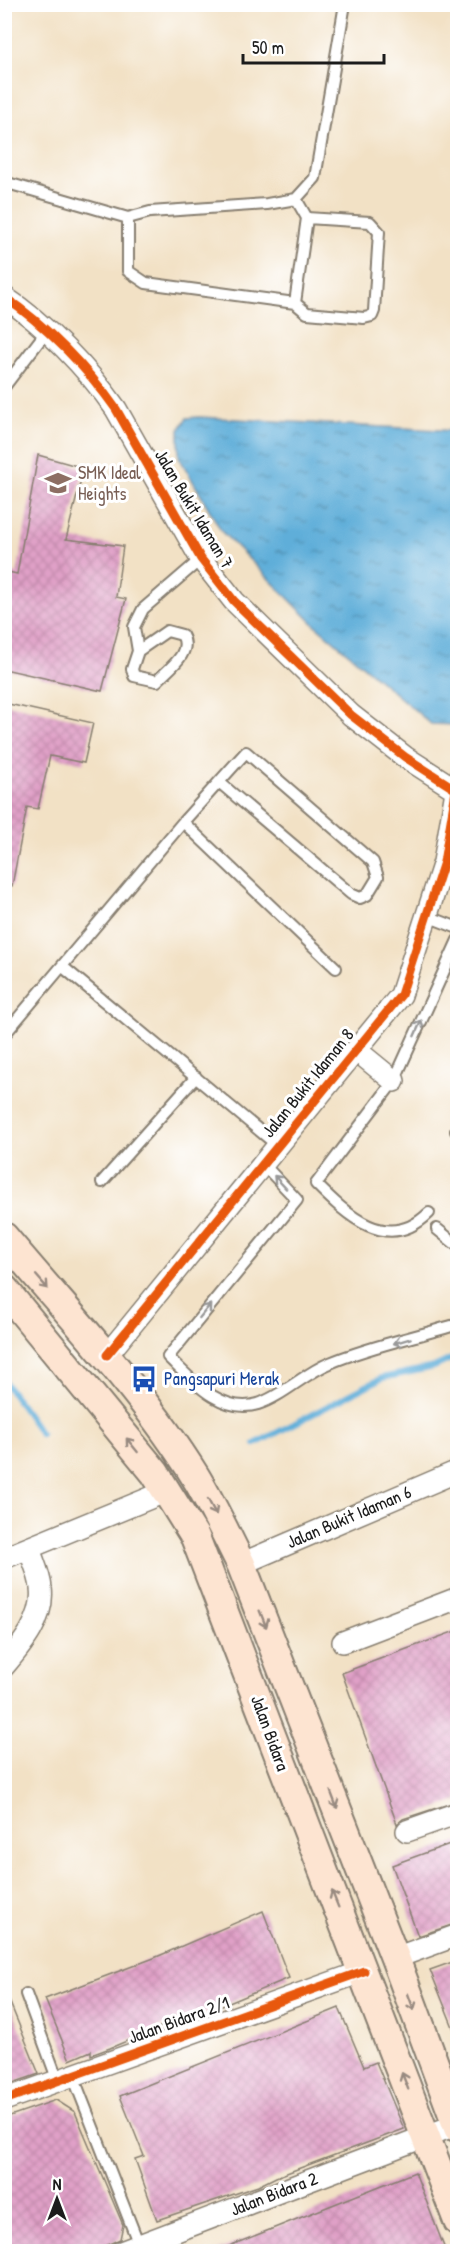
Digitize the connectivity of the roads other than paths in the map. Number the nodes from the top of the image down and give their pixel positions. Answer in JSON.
{"nodes":[{"id":1,"x":345,"y":4,"type":"edge"},
{"id":2,"x":4,"y":182,"type":"edge"},
{"id":3,"x":296,"y":199,"type":"junction"},
{"id":4,"x":128,"y":218,"type":"junction"},
{"id":5,"x":307,"y":218,"type":"junction"},
{"id":6,"x":4,"y":297,"type":"edge"},
{"id":7,"x":295,"y":303,"type":"junction"},
{"id":8,"x":46,"y":332,"type":"junction"},
{"id":9,"x":4,"y":387,"type":"edge"},
{"id":10,"x":201,"y":559,"type":"junction"},
{"id":11,"x":138,"y":651,"type":"junction"},
{"id":12,"x":219,"y":782,"type":"junction"},
{"id":13,"x":457,"y":791,"type":"edge"},
{"id":14,"x":183,"y":822,"type":"junction"},
{"id":15,"x":427,"y":916,"type":"junction"},
{"id":16,"x":458,"y":928,"type":"edge"},
{"id":17,"x":458,"y":940,"type":"edge"},
{"id":18,"x":63,"y":967,"type":"junction"},
{"id":19,"x":336,"y":968,"type":"dead end"},
{"id":20,"x":4,"y":1035,"type":"edge"},
{"id":21,"x":356,"y":1050,"type":"junction"},
{"id":22,"x":196,"y":1077,"type":"junction"},
{"id":23,"x":394,"y":1081,"type":"junction"},
{"id":24,"x":278,"y":1146,"type":"junction"},
{"id":25,"x":263,"y":1164,"type":"junction"},
{"id":26,"x":102,"y":1182,"type":"dead end"},
{"id":27,"x":429,"y":1213,"type":"dead end"},
{"id":28,"x":437,"y":1229,"type":"dead end"},
{"id":29,"x":4,"y":1237,"type":"edge"},
{"id":30,"x":458,"y":1246,"type":"edge"},
{"id":31,"x":4,"y":1289,"type":"edge"},
{"id":32,"x":458,"y":1324,"type":"edge"},
{"id":33,"x":107,"y":1356,"type":"junction"},
{"id":34,"x":458,"y":1471,"type":"edge"},
{"id":35,"x":167,"y":1491,"type":"junction"},
{"id":36,"x":29,"y":1548,"type":"junction"},
{"id":37,"x":4,"y":1558,"type":"edge"},
{"id":38,"x":241,"y":1564,"type":"junction"},
{"id":39,"x":458,"y":1598,"type":"edge"},
{"id":40,"x":343,"y":1642,"type":"dead end"},
{"id":41,"x":4,"y":1666,"type":"edge"},
{"id":42,"x":458,"y":1813,"type":"edge"},
{"id":43,"x":407,"y":1832,"type":"dead end"},
{"id":44,"x":458,"y":1935,"type":"edge"},
{"id":45,"x":395,"y":1959,"type":"junction"},
{"id":46,"x":364,"y":1971,"type":"junction"},
{"id":47,"x":26,"y":1994,"type":"dead end"},
{"id":48,"x":65,"y":2078,"type":"junction"},
{"id":49,"x":4,"y":2100,"type":"edge"},
{"id":50,"x":457,"y":2125,"type":"edge"},
{"id":51,"x":426,"y":2136,"type":"junction"},
{"id":52,"x":458,"y":2221,"type":"edge"},
{"id":53,"x":168,"y":2243,"type":"edge"},
{"id":54,"x":130,"y":2248,"type":"edge"}],
"edges":[{"from":1,"to":3,"type":"lane"},
{"from":2,"to":4,"type":"lane"},
{"from":3,"to":4,"type":"lane"},
{"from":3,"to":5,"type":"lane"},
{"from":4,"to":7,"type":"lane"},
{"from":5,"to":7,"type":"lane"},
{"from":5,"to":7,"type":"lane"},
{"from":6,"to":8,"type":"street","name":"Jalan Bukit Idaman 7"},
{"from":8,"to":9,"type":"lane"},
{"from":8,"to":10,"type":"street","name":"Jalan Bukit Idaman 7"},
{"from":10,"to":11,"type":"lane"},
{"from":10,"to":13,"type":"street","name":"Jalan Bukit Idaman 7"},
{"from":11,"to":11,"type":"lane"},
{"from":12,"to":12,"type":"lane"},
{"from":12,"to":14,"type":"lane"},
{"from":13,"to":15,"type":"street","name":"Jalan Bukit Idaman 8"},
{"from":14,"to":18,"type":"lane"},
{"from":14,"to":19,"type":"lane"},
{"from":15,"to":16,"type":"lane"},
{"from":15,"to":21,"type":"street","name":"Jalan Bukit Idaman 8"},
{"from":23,"to":17,"type":"lane","one_way":true},
{"from":18,"to":20,"type":"lane"},
{"from":18,"to":22,"type":"lane"},
{"from":21,"to":23,"type":"street"},
{"from":21,"to":24,"type":"street","name":"Jalan Bukit Idaman 8"},
{"from":22,"to":24,"type":"lane"},
{"from":22,"to":26,"type":"lane"},
{"from":23,"to":27,"type":"lane"},
{"from":24,"to":25,"type":"street","name":"Jalan Bukit Idaman 8"},
{"from":32,"to":25,"type":"lane","one_way":true},
{"from":25,"to":33,"type":"street","name":"Jalan Bukit Idaman 8"},
{"from":28,"to":30,"type":"lane"},
{"from":29,"to":33,"type":"main road","name":"Jalan Bidara","one_way":true},
{"from":35,"to":31,"type":"main road","name":"Jalan Bidara","one_way":true},
{"from":33,"to":38,"type":"main road","name":"Jalan Bidara","one_way":true},
{"from":34,"to":38,"type":"street","name":"Jalan Bukit Idaman 6"},
{"from":35,"to":36,"type":"street"},
{"from":46,"to":35,"type":"main road","name":"Jalan Bidara","one_way":true},
{"from":36,"to":37,"type":"street"},
{"from":36,"to":41,"type":"street"},
{"from":38,"to":45,"type":"main road","name":"Jalan Bidara","one_way":true},
{"from":39,"to":40,"type":"street"},
{"from":42,"to":43,"type":"street"},
{"from":44,"to":45,"type":"street"},
{"from":45,"to":50,"type":"main road","name":"Jalan Bidara","one_way":true},
{"from":46,"to":48,"type":"street","name":"Jalan Bidara 2/1"},
{"from":51,"to":46,"type":"main road","name":"Jalan Bidara","one_way":true},
{"from":47,"to":48,"type":"lane"},
{"from":48,"to":49,"type":"street","name":"Jalan Bidara 2/1"},
{"from":48,"to":54,"type":"lane"},
{"from":50,"to":51,"type":"street","name":"Jalan Bidara 2"},
{"from":51,"to":52,"type":"main road","name":"Jalan Bidara"},
{"from":51,"to":53,"type":"street","name":"Jalan Bidara 2"},
{"from":53,"to":54,"type":"street","name":"Jalan Bidara 2"}]}
